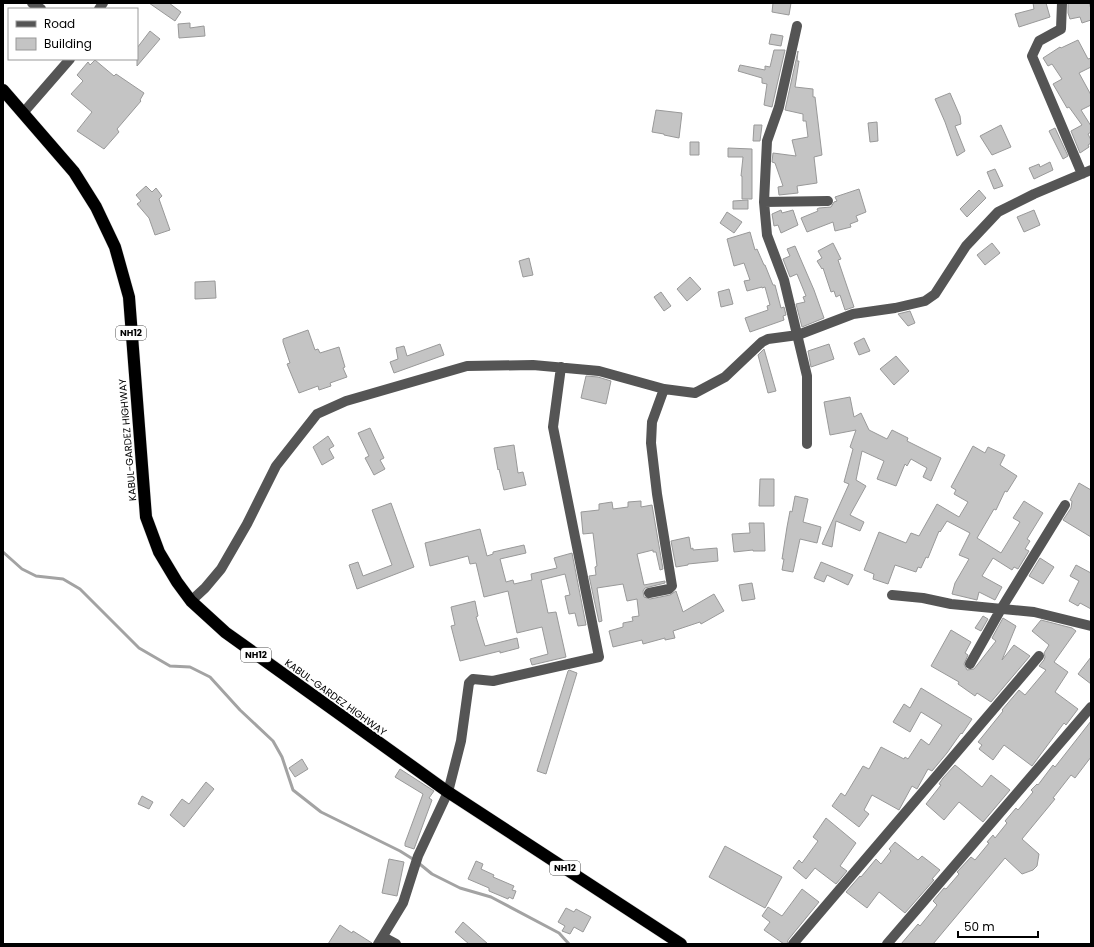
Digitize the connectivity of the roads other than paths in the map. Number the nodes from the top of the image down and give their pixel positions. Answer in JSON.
{"nodes":[{"id":1,"x":1062,"y":3,"type":"edge"},
{"id":2,"x":797,"y":26,"type":"dead end"},
{"id":3,"x":69,"y":60,"type":"edge"},
{"id":4,"x":3,"y":90,"type":"edge"},
{"id":5,"x":23,"y":113,"type":"junction"},
{"id":6,"x":1087,"y":172,"type":"edge"},
{"id":7,"x":828,"y":201,"type":"dead end"},
{"id":8,"x":764,"y":202,"type":"junction"},
{"id":9,"x":798,"y":335,"type":"junction"},
{"id":10,"x":561,"y":368,"type":"junction"},
{"id":11,"x":664,"y":389,"type":"junction"},
{"id":12,"x":807,"y":444,"type":"dead end"},
{"id":13,"x":1065,"y":505,"type":"dead end"},
{"id":14,"x":649,"y":593,"type":"dead end"},
{"id":15,"x":892,"y":595,"type":"dead end"},
{"id":16,"x":192,"y":602,"type":"junction"},
{"id":17,"x":1001,"y":609,"type":"junction"},
{"id":18,"x":1091,"y":626,"type":"edge"},
{"id":19,"x":1039,"y":656,"type":"dead end"},
{"id":20,"x":970,"y":664,"type":"dead end"},
{"id":21,"x":1091,"y":707,"type":"edge"},
{"id":22,"x":448,"y":792,"type":"junction"},
{"id":23,"x":381,"y":940,"type":"edge"},
{"id":24,"x":396,"y":944,"type":"edge"},
{"id":25,"x":681,"y":944,"type":"edge"},
{"id":26,"x":793,"y":944,"type":"edge"},
{"id":27,"x":887,"y":944,"type":"edge"}],
"edges":[{"from":1,"to":6,"type":"street"},
{"from":2,"to":8,"type":"street"},
{"from":3,"to":5,"type":"street"},
{"from":4,"to":5,"type":"highway","name":"KABUL-GARDEZ HIGHWAY","number":"NH12"},
{"from":5,"to":16,"type":"highway","name":"KABUL-GARDEZ HIGHWAY","number":"NH12"},
{"from":6,"to":9,"type":"street"},
{"from":7,"to":8,"type":"street"},
{"from":8,"to":9,"type":"street"},
{"from":9,"to":11,"type":"street"},
{"from":9,"to":12,"type":"street"},
{"from":10,"to":11,"type":"street"},
{"from":10,"to":16,"type":"street"},
{"from":10,"to":22,"type":"street"},
{"from":11,"to":14,"type":"street"},
{"from":13,"to":17,"type":"street"},
{"from":15,"to":17,"type":"street"},
{"from":16,"to":22,"type":"highway","name":"KABUL-GARDEZ HIGHWAY","number":"NH12"},
{"from":17,"to":18,"type":"street"},
{"from":17,"to":20,"type":"street"},
{"from":19,"to":26,"type":"street"},
{"from":21,"to":27,"type":"street"},
{"from":22,"to":23,"type":"street"},
{"from":22,"to":25,"type":"highway","name":"KABUL-GARDEZ HIGHWAY","number":"NH12"},
{"from":23,"to":24,"type":"street"}]}
